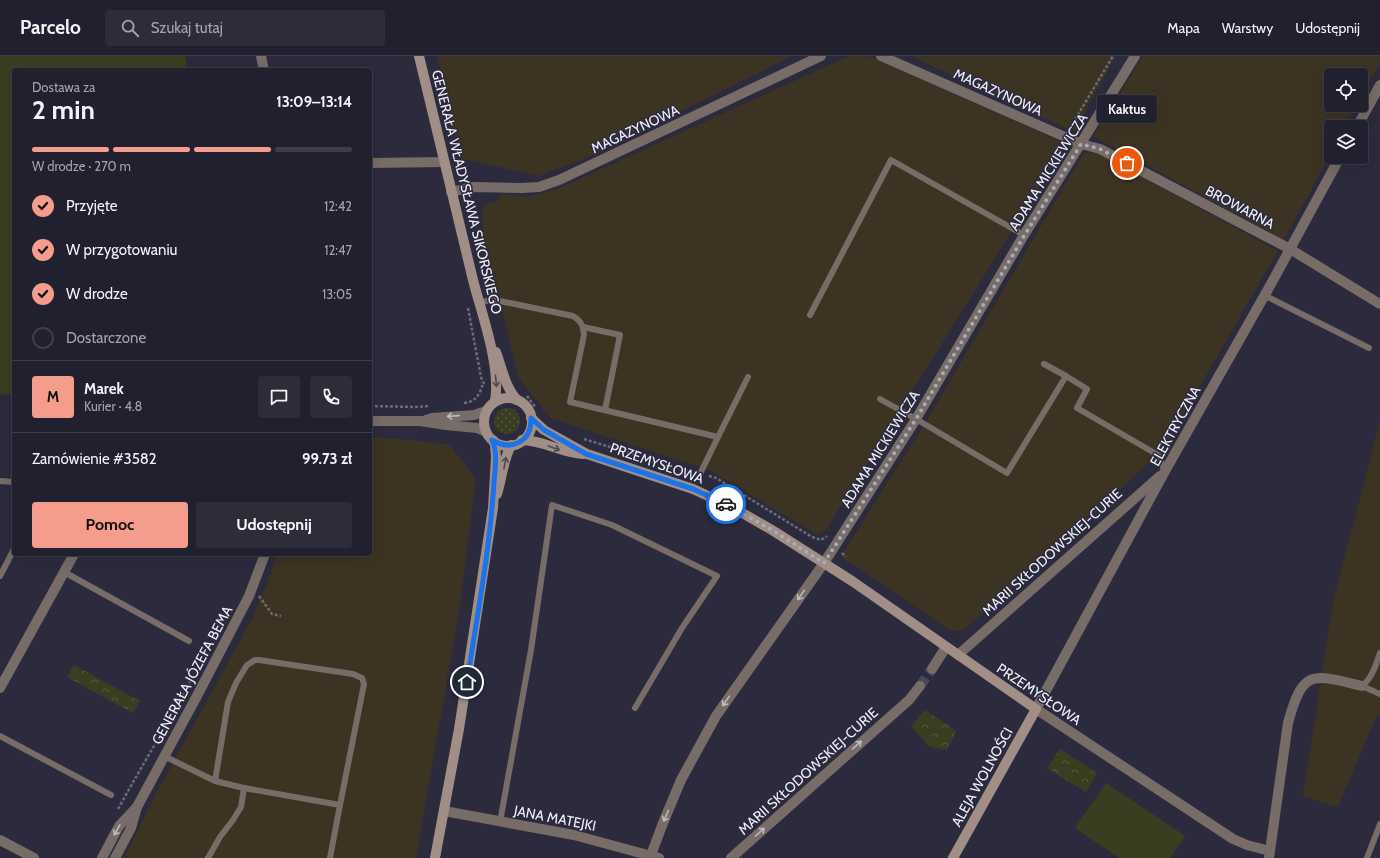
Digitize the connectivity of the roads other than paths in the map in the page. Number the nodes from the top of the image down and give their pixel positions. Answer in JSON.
{"nodes":[{"id":1,"x":261,"y":56,"type":"edge"},
{"id":2,"x":419,"y":56,"type":"edge"},
{"id":3,"x":821,"y":56,"type":"edge"},
{"id":4,"x":881,"y":56,"type":"edge"},
{"id":5,"x":1135,"y":56,"type":"edge"},
{"id":6,"x":264,"y":68,"type":"edge"},
{"id":7,"x":1380,"y":85,"type":"edge"},
{"id":8,"x":1361,"y":120,"type":"edge"},
{"id":9,"x":1081,"y":144,"type":"junction"},
{"id":10,"x":444,"y":162,"type":"junction"},
{"id":11,"x":372,"y":164,"type":"edge"},
{"id":12,"x":1336,"y":164,"type":"edge"},
{"id":13,"x":452,"y":192,"type":"junction"},
{"id":14,"x":1024,"y":236,"type":"junction"},
{"id":15,"x":1290,"y":249,"type":"junction"},
{"id":16,"x":1264,"y":295,"type":"junction"},
{"id":17,"x":479,"y":302,"type":"junction"},
{"id":18,"x":1380,"y":304,"type":"edge"},
{"id":19,"x":810,"y":315,"type":"dead end"},
{"id":20,"x":583,"y":327,"type":"junction"},
{"id":21,"x":488,"y":334,"type":"junction"},
{"id":22,"x":1369,"y":348,"type":"dead end"},
{"id":23,"x":1044,"y":364,"type":"dead end"},
{"id":24,"x":1066,"y":376,"type":"junction"},
{"id":25,"x":748,"y":377,"type":"dead end"},
{"id":26,"x":520,"y":396,"type":"junction"},
{"id":27,"x":880,"y":399,"type":"dead end"},
{"id":28,"x":495,"y":401,"type":"junction"},
{"id":29,"x":605,"y":410,"type":"junction"},
{"id":30,"x":486,"y":411,"type":"junction"},
{"id":31,"x":535,"y":416,"type":"junction"},
{"id":32,"x":916,"y":419,"type":"junction"},
{"id":33,"x":372,"y":421,"type":"edge"},
{"id":34,"x":420,"y":421,"type":"junction"},
{"id":35,"x":486,"y":432,"type":"junction"},
{"id":36,"x":718,"y":436,"type":"junction"},
{"id":37,"x":492,"y":440,"type":"junction"},
{"id":38,"x":522,"y":440,"type":"junction"},
{"id":39,"x":511,"y":445,"type":"junction"},
{"id":40,"x":586,"y":454,"type":"junction"},
{"id":41,"x":1165,"y":471,"type":"junction"},
{"id":42,"x":700,"y":474,"type":"dead end"},
{"id":43,"x":0,"y":481,"type":"edge"},
{"id":44,"x":12,"y":482,"type":"edge"},
{"id":45,"x":493,"y":508,"type":"junction"},
{"id":46,"x":12,"y":554,"type":"edge"},
{"id":47,"x":73,"y":556,"type":"edge"},
{"id":48,"x":264,"y":556,"type":"edge"},
{"id":49,"x":824,"y":563,"type":"junction"},
{"id":50,"x":64,"y":572,"type":"junction"},
{"id":51,"x":0,"y":576,"type":"edge"},
{"id":52,"x":189,"y":641,"type":"dead end"},
{"id":53,"x":946,"y":647,"type":"junction"},
{"id":54,"x":1380,"y":653,"type":"edge"},
{"id":55,"x":958,"y":655,"type":"junction"},
{"id":56,"x":932,"y":669,"type":"tunnel mouth"},
{"id":57,"x":920,"y":686,"type":"tunnel mouth"},
{"id":58,"x":1362,"y":686,"type":"junction"},
{"id":59,"x":0,"y":688,"type":"edge"},
{"id":60,"x":1380,"y":694,"type":"edge"},
{"id":61,"x":635,"y":708,"type":"dead end"},
{"id":62,"x":1036,"y":710,"type":"junction"},
{"id":63,"x":0,"y":736,"type":"edge"},
{"id":64,"x":164,"y":756,"type":"junction"},
{"id":65,"x":215,"y":781,"type":"junction"},
{"id":66,"x":244,"y":788,"type":"junction"},
{"id":67,"x":111,"y":795,"type":"dead end"},
{"id":68,"x":340,"y":805,"type":"junction"},
{"id":69,"x":137,"y":807,"type":"junction"},
{"id":70,"x":444,"y":811,"type":"junction"},
{"id":71,"x":500,"y":822,"type":"junction"},
{"id":72,"x":1380,"y":824,"type":"edge"},
{"id":73,"x":0,"y":840,"type":"edge"},
{"id":74,"x":1270,"y":854,"type":"edge"},
{"id":75,"x":655,"y":857,"type":"edge"},
{"id":76,"x":34,"y":858,"type":"edge"},
{"id":77,"x":102,"y":858,"type":"edge"},
{"id":78,"x":115,"y":858,"type":"edge"},
{"id":79,"x":208,"y":858,"type":"edge"},
{"id":80,"x":330,"y":858,"type":"edge"},
{"id":81,"x":435,"y":858,"type":"edge"},
{"id":82,"x":731,"y":858,"type":"edge"},
{"id":83,"x":953,"y":858,"type":"edge"},
{"id":84,"x":1367,"y":858,"type":"edge"}],
"edges":[{"from":1,"to":6,"type":"street"},
{"from":2,"to":10,"type":"street","name":"GENERAŁA WŁADYSŁAWA SIKORSKIEGO"},
{"from":3,"to":13,"type":"street","name":"MAGAZYNOWA"},
{"from":4,"to":9,"type":"street","name":"MAGAZYNOWA"},
{"from":5,"to":9,"type":"street","name":"ADAMA MICKIEWICZA"},
{"from":7,"to":8,"type":"street"},
{"from":9,"to":14,"type":"street","name":"ADAMA MICKIEWICZA"},
{"from":9,"to":15,"type":"street","name":"BROWARNA"},
{"from":10,"to":11,"type":"street"},
{"from":10,"to":13,"type":"street","name":"GENERAŁA WŁADYSŁAWA SIKORSKIEGO"},
{"from":12,"to":15,"type":"street","name":"ELEKTRYCZNA"},
{"from":13,"to":17,"type":"street","name":"GENERAŁA WŁADYSŁAWA SIKORSKIEGO"},
{"from":14,"to":19,"type":"lane"},
{"from":14,"to":32,"type":"street","name":"ADAMA MICKIEWICZA"},
{"from":15,"to":16,"type":"street","name":"ELEKTRYCZNA"},
{"from":15,"to":18,"type":"street","name":"BROWARNA"},
{"from":16,"to":22,"type":"lane"},
{"from":16,"to":41,"type":"street","name":"ELEKTRYCZNA"},
{"from":17,"to":20,"type":"lane"},
{"from":17,"to":21,"type":"street","name":"GENERAŁA WŁADYSŁAWA SIKORSKIEGO"},
{"from":20,"to":29,"type":"lane"},
{"from":20,"to":29,"type":"lane"},
{"from":21,"to":26,"type":"street","name":"GENERAŁA WŁADYSŁAWA SIKORSKIEGO"},
{"from":21,"to":28,"type":"street","name":"GENERAŁA WŁADYSŁAWA SIKORSKIEGO","one_way":true},
{"from":23,"to":24,"type":"lane"},
{"from":24,"to":32,"type":"lane"},
{"from":24,"to":41,"type":"lane"},
{"from":25,"to":36,"type":"lane"},
{"from":26,"to":28,"type":"street"},
{"from":26,"to":31,"type":"street"},
{"from":27,"to":32,"type":"lane"},
{"from":28,"to":30,"type":"street"},
{"from":29,"to":36,"type":"lane"},
{"from":30,"to":34,"type":"street","one_way":true},
{"from":30,"to":35,"type":"street"},
{"from":31,"to":38,"type":"street"},
{"from":31,"to":40,"type":"street","name":"PRZEMYSŁOWA"},
{"from":32,"to":49,"type":"street","name":"ADAMA MICKIEWICZA"},
{"from":33,"to":34,"type":"street"},
{"from":34,"to":35,"type":"street"},
{"from":35,"to":37,"type":"street"},
{"from":36,"to":42,"type":"lane"},
{"from":37,"to":39,"type":"street"},
{"from":37,"to":45,"type":"street"},
{"from":38,"to":39,"type":"street"},
{"from":38,"to":40,"type":"street","name":"PRZEMYSŁOWA","one_way":true},
{"from":45,"to":39,"type":"street","one_way":true},
{"from":40,"to":49,"type":"street","name":"PRZEMYSŁOWA"},
{"from":41,"to":55,"type":"street","name":"MARII SKŁODOWSKIEJ-CURIE"},
{"from":41,"to":62,"type":"street","name":"ELEKTRYCZNA"},
{"from":43,"to":44,"type":"lane"},
{"from":45,"to":70,"type":"street"},
{"from":46,"to":51,"type":"lane"},
{"from":47,"to":50,"type":"street"},
{"from":48,"to":64,"type":"street","name":"GENERAŁA JÓZEFA BEMA"},
{"from":49,"to":53,"type":"street","name":"PRZEMYSŁOWA"},
{"from":49,"to":75,"type":"street","name":"ADAMA MICKIEWICZA","one_way":true},
{"from":50,"to":52,"type":"lane"},
{"from":50,"to":59,"type":"street"},
{"from":53,"to":55,"type":"street","name":"PRZEMYSŁOWA"},
{"from":53,"to":56,"type":"street"},
{"from":54,"to":58,"type":"lane"},
{"from":55,"to":62,"type":"street","name":"PRZEMYSŁOWA"},
{"from":82,"to":57,"type":"street","name":"MARII SKŁODOWSKIEJ-CURIE","one_way":true},
{"from":58,"to":60,"type":"lane"},
{"from":58,"to":74,"type":"street","name":"PRZEMYSŁOWA"},
{"from":61,"to":71,"type":"lane"},
{"from":62,"to":74,"type":"street","name":"PRZEMYSŁOWA"},
{"from":62,"to":83,"type":"street","name":"ALEJA WOLNOŚCI"},
{"from":63,"to":67,"type":"lane"},
{"from":64,"to":65,"type":"lane"},
{"from":64,"to":69,"type":"street","name":"GENERAŁA JÓZEFA BEMA"},
{"from":65,"to":66,"type":"lane"},
{"from":65,"to":68,"type":"lane"},
{"from":66,"to":68,"type":"lane"},
{"from":66,"to":79,"type":"lane"},
{"from":68,"to":80,"type":"lane"},
{"from":69,"to":77,"type":"street","name":"GENERAŁA JÓZEFA BEMA","one_way":true},
{"from":69,"to":78,"type":"street","name":"GENERAŁA JÓZEFA BEMA"},
{"from":70,"to":71,"type":"street","name":"JANA MATEJKI"},
{"from":70,"to":81,"type":"street"},
{"from":71,"to":75,"type":"street","name":"JANA MATEJKI"},
{"from":72,"to":84,"type":"lane"},
{"from":73,"to":76,"type":"street"}]}
